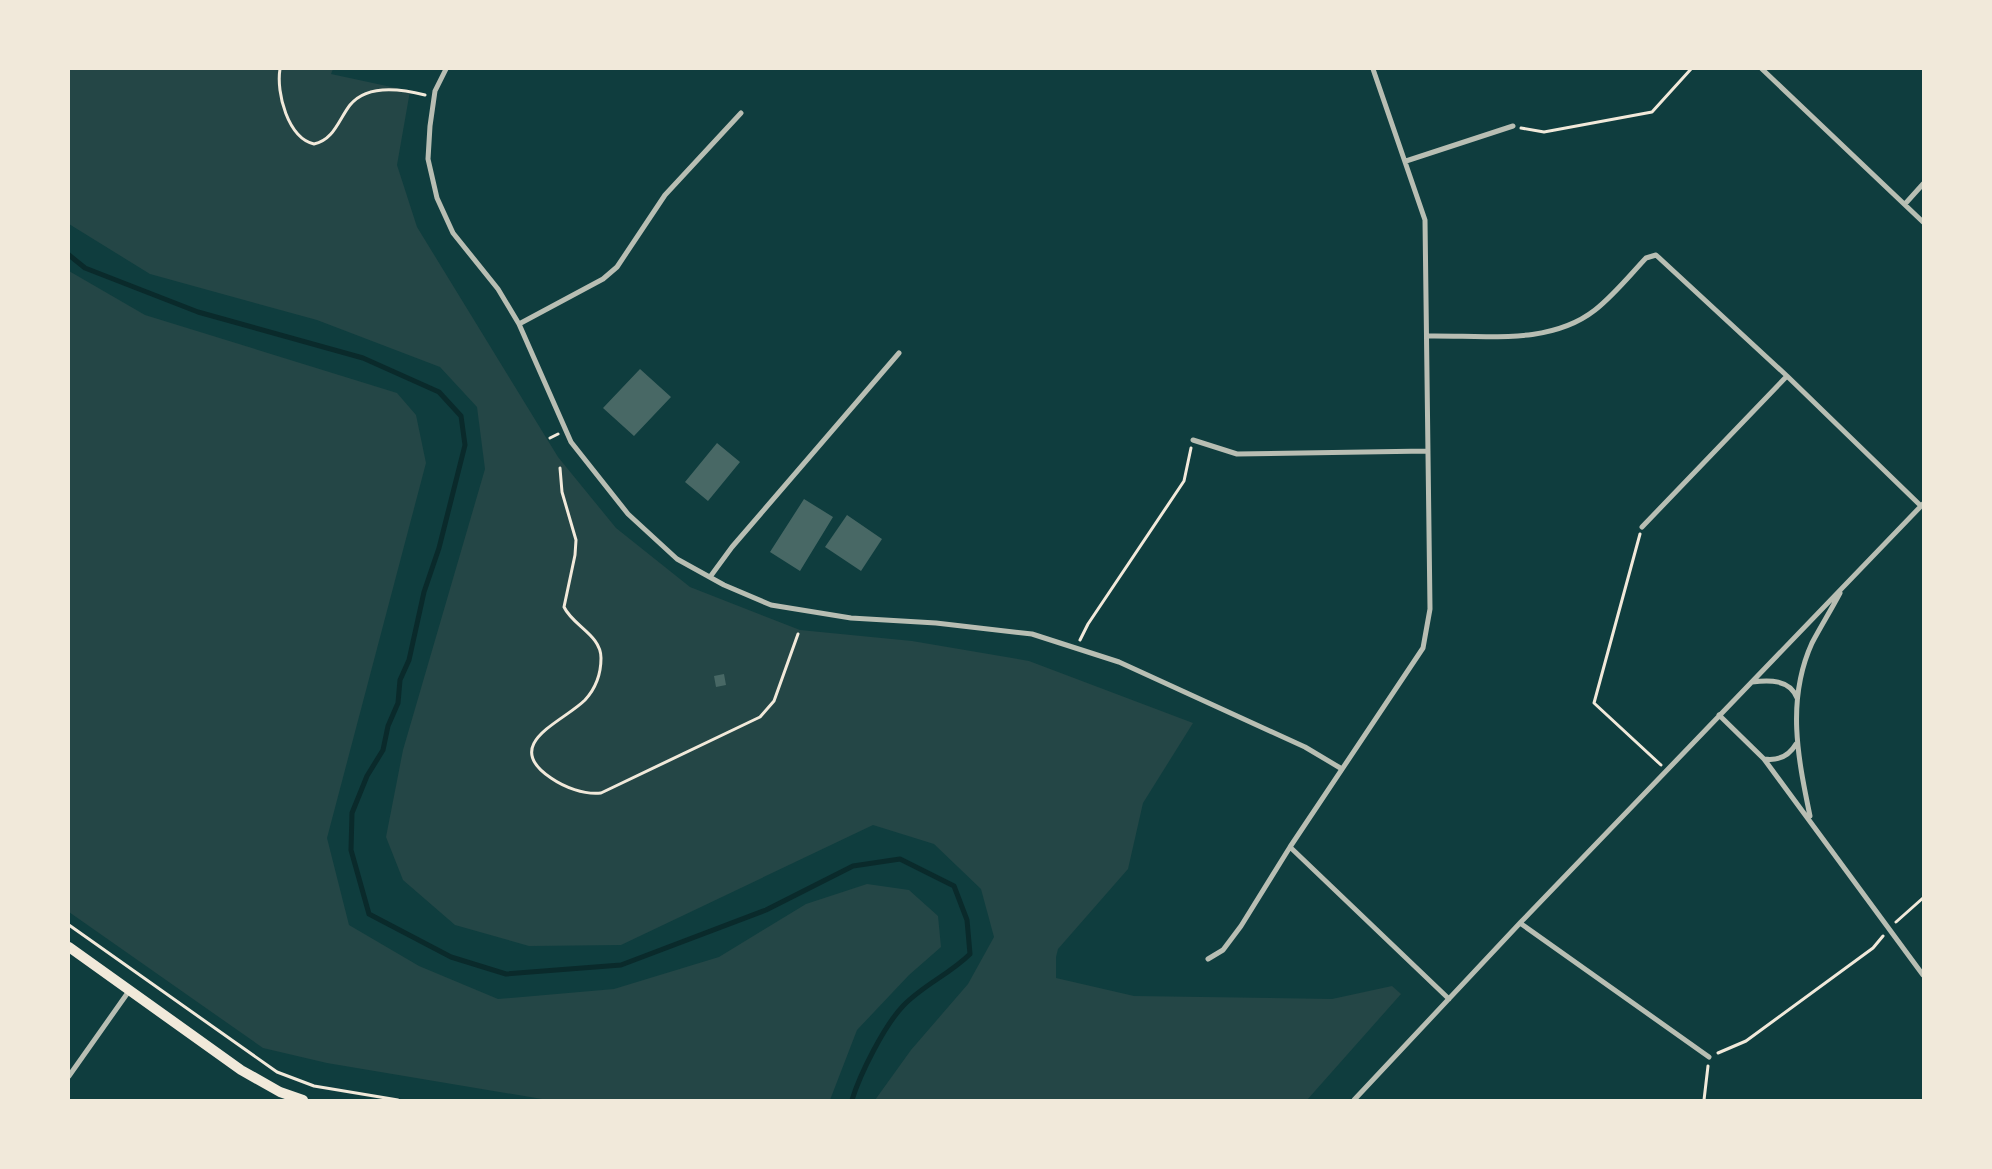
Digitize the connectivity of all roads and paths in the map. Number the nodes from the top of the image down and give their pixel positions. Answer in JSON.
{"nodes":[{"id":1,"x":280,"y":69,"type":"edge"},
{"id":2,"x":446,"y":69,"type":"edge"},
{"id":3,"x":1373,"y":69,"type":"edge"},
{"id":4,"x":1691,"y":69,"type":"edge"},
{"id":5,"x":1762,"y":69,"type":"edge"},
{"id":6,"x":433,"y":97,"type":"junction"},
{"id":7,"x":741,"y":113,"type":"dead end"},
{"id":8,"x":1513,"y":126,"type":"joint"},
{"id":9,"x":1406,"y":161,"type":"junction"},
{"id":10,"x":1923,"y":184,"type":"edge"},
{"id":11,"x":1905,"y":204,"type":"junction"},
{"id":12,"x":1923,"y":222,"type":"edge"},
{"id":13,"x":519,"y":324,"type":"junction"},
{"id":14,"x":1428,"y":336,"type":"junction"},
{"id":15,"x":898,"y":354,"type":"dead end"},
{"id":16,"x":1787,"y":376,"type":"junction"},
{"id":17,"x":1193,"y":440,"type":"joint"},
{"id":18,"x":1427,"y":451,"type":"junction"},
{"id":19,"x":560,"y":468,"type":"dead end"},
{"id":20,"x":1922,"y":505,"type":"edge"},
{"id":21,"x":1642,"y":527,"type":"joint"},
{"id":22,"x":710,"y":577,"type":"junction"},
{"id":23,"x":1844,"y":586,"type":"junction"},
{"id":24,"x":798,"y":634,"type":"dead end"},
{"id":25,"x":1076,"y":648,"type":"junction"},
{"id":26,"x":1752,"y":682,"type":"junction"},
{"id":27,"x":1797,"y":699,"type":"junction"},
{"id":28,"x":1719,"y":715,"type":"junction"},
{"id":29,"x":1796,"y":744,"type":"junction"},
{"id":30,"x":1764,"y":758,"type":"junction"},
{"id":31,"x":1342,"y":769,"type":"junction"},
{"id":32,"x":1666,"y":770,"type":"junction"},
{"id":33,"x":1810,"y":819,"type":"junction"},
{"id":34,"x":1290,"y":847,"type":"junction"},
{"id":35,"x":1923,"y":898,"type":"edge"},
{"id":36,"x":1520,"y":924,"type":"junction"},
{"id":37,"x":69,"y":925,"type":"edge"},
{"id":38,"x":1890,"y":928,"type":"junction"},
{"id":39,"x":69,"y":947,"type":"edge"},
{"id":40,"x":1208,"y":960,"type":"dead end"},
{"id":41,"x":1923,"y":976,"type":"edge"},
{"id":42,"x":129,"y":992,"type":"junction"},
{"id":43,"x":1449,"y":999,"type":"junction"},
{"id":44,"x":1709,"y":1058,"type":"junction"},
{"id":45,"x":69,"y":1076,"type":"edge"},
{"id":46,"x":303,"y":1100,"type":"edge"},
{"id":47,"x":398,"y":1100,"type":"edge"},
{"id":48,"x":1354,"y":1100,"type":"edge"},
{"id":49,"x":1704,"y":1100,"type":"edge"}],
"edges":[{"from":1,"to":6,"type":"path"},
{"from":2,"to":6,"type":"street"},
{"from":3,"to":9,"type":"street"},
{"from":4,"to":8,"type":"path"},
{"from":5,"to":11,"type":"street"},
{"from":6,"to":13,"type":"street"},
{"from":7,"to":13,"type":"street"},
{"from":8,"to":9,"type":"street"},
{"from":9,"to":14,"type":"street"},
{"from":10,"to":11,"type":"street"},
{"from":11,"to":12,"type":"street"},
{"from":13,"to":22,"type":"street"},
{"from":14,"to":16,"type":"street"},
{"from":14,"to":18,"type":"street"},
{"from":15,"to":22,"type":"street"},
{"from":16,"to":20,"type":"street"},
{"from":16,"to":21,"type":"street"},
{"from":17,"to":18,"type":"street"},
{"from":17,"to":25,"type":"path"},
{"from":18,"to":31,"type":"street"},
{"from":19,"to":24,"type":"path"},
{"from":20,"to":23,"type":"street"},
{"from":21,"to":32,"type":"path"},
{"from":22,"to":25,"type":"street"},
{"from":23,"to":26,"type":"street"},
{"from":23,"to":27,"type":"street"},
{"from":25,"to":31,"type":"street"},
{"from":26,"to":27,"type":"street"},
{"from":26,"to":28,"type":"street"},
{"from":27,"to":29,"type":"street"},
{"from":28,"to":30,"type":"street"},
{"from":28,"to":32,"type":"street"},
{"from":29,"to":30,"type":"street"},
{"from":29,"to":33,"type":"street"},
{"from":30,"to":33,"type":"street"},
{"from":31,"to":34,"type":"street"},
{"from":32,"to":36,"type":"street"},
{"from":33,"to":38,"type":"street"},
{"from":34,"to":40,"type":"street"},
{"from":34,"to":43,"type":"street"},
{"from":35,"to":38,"type":"path"},
{"from":36,"to":43,"type":"street"},
{"from":36,"to":44,"type":"street"},
{"from":37,"to":47,"type":"path"},
{"from":38,"to":41,"type":"street"},
{"from":38,"to":44,"type":"path"},
{"from":39,"to":42,"type":"main road"},
{"from":42,"to":45,"type":"street"},
{"from":42,"to":46,"type":"main road"},
{"from":43,"to":48,"type":"street"},
{"from":44,"to":49,"type":"path"}]}
